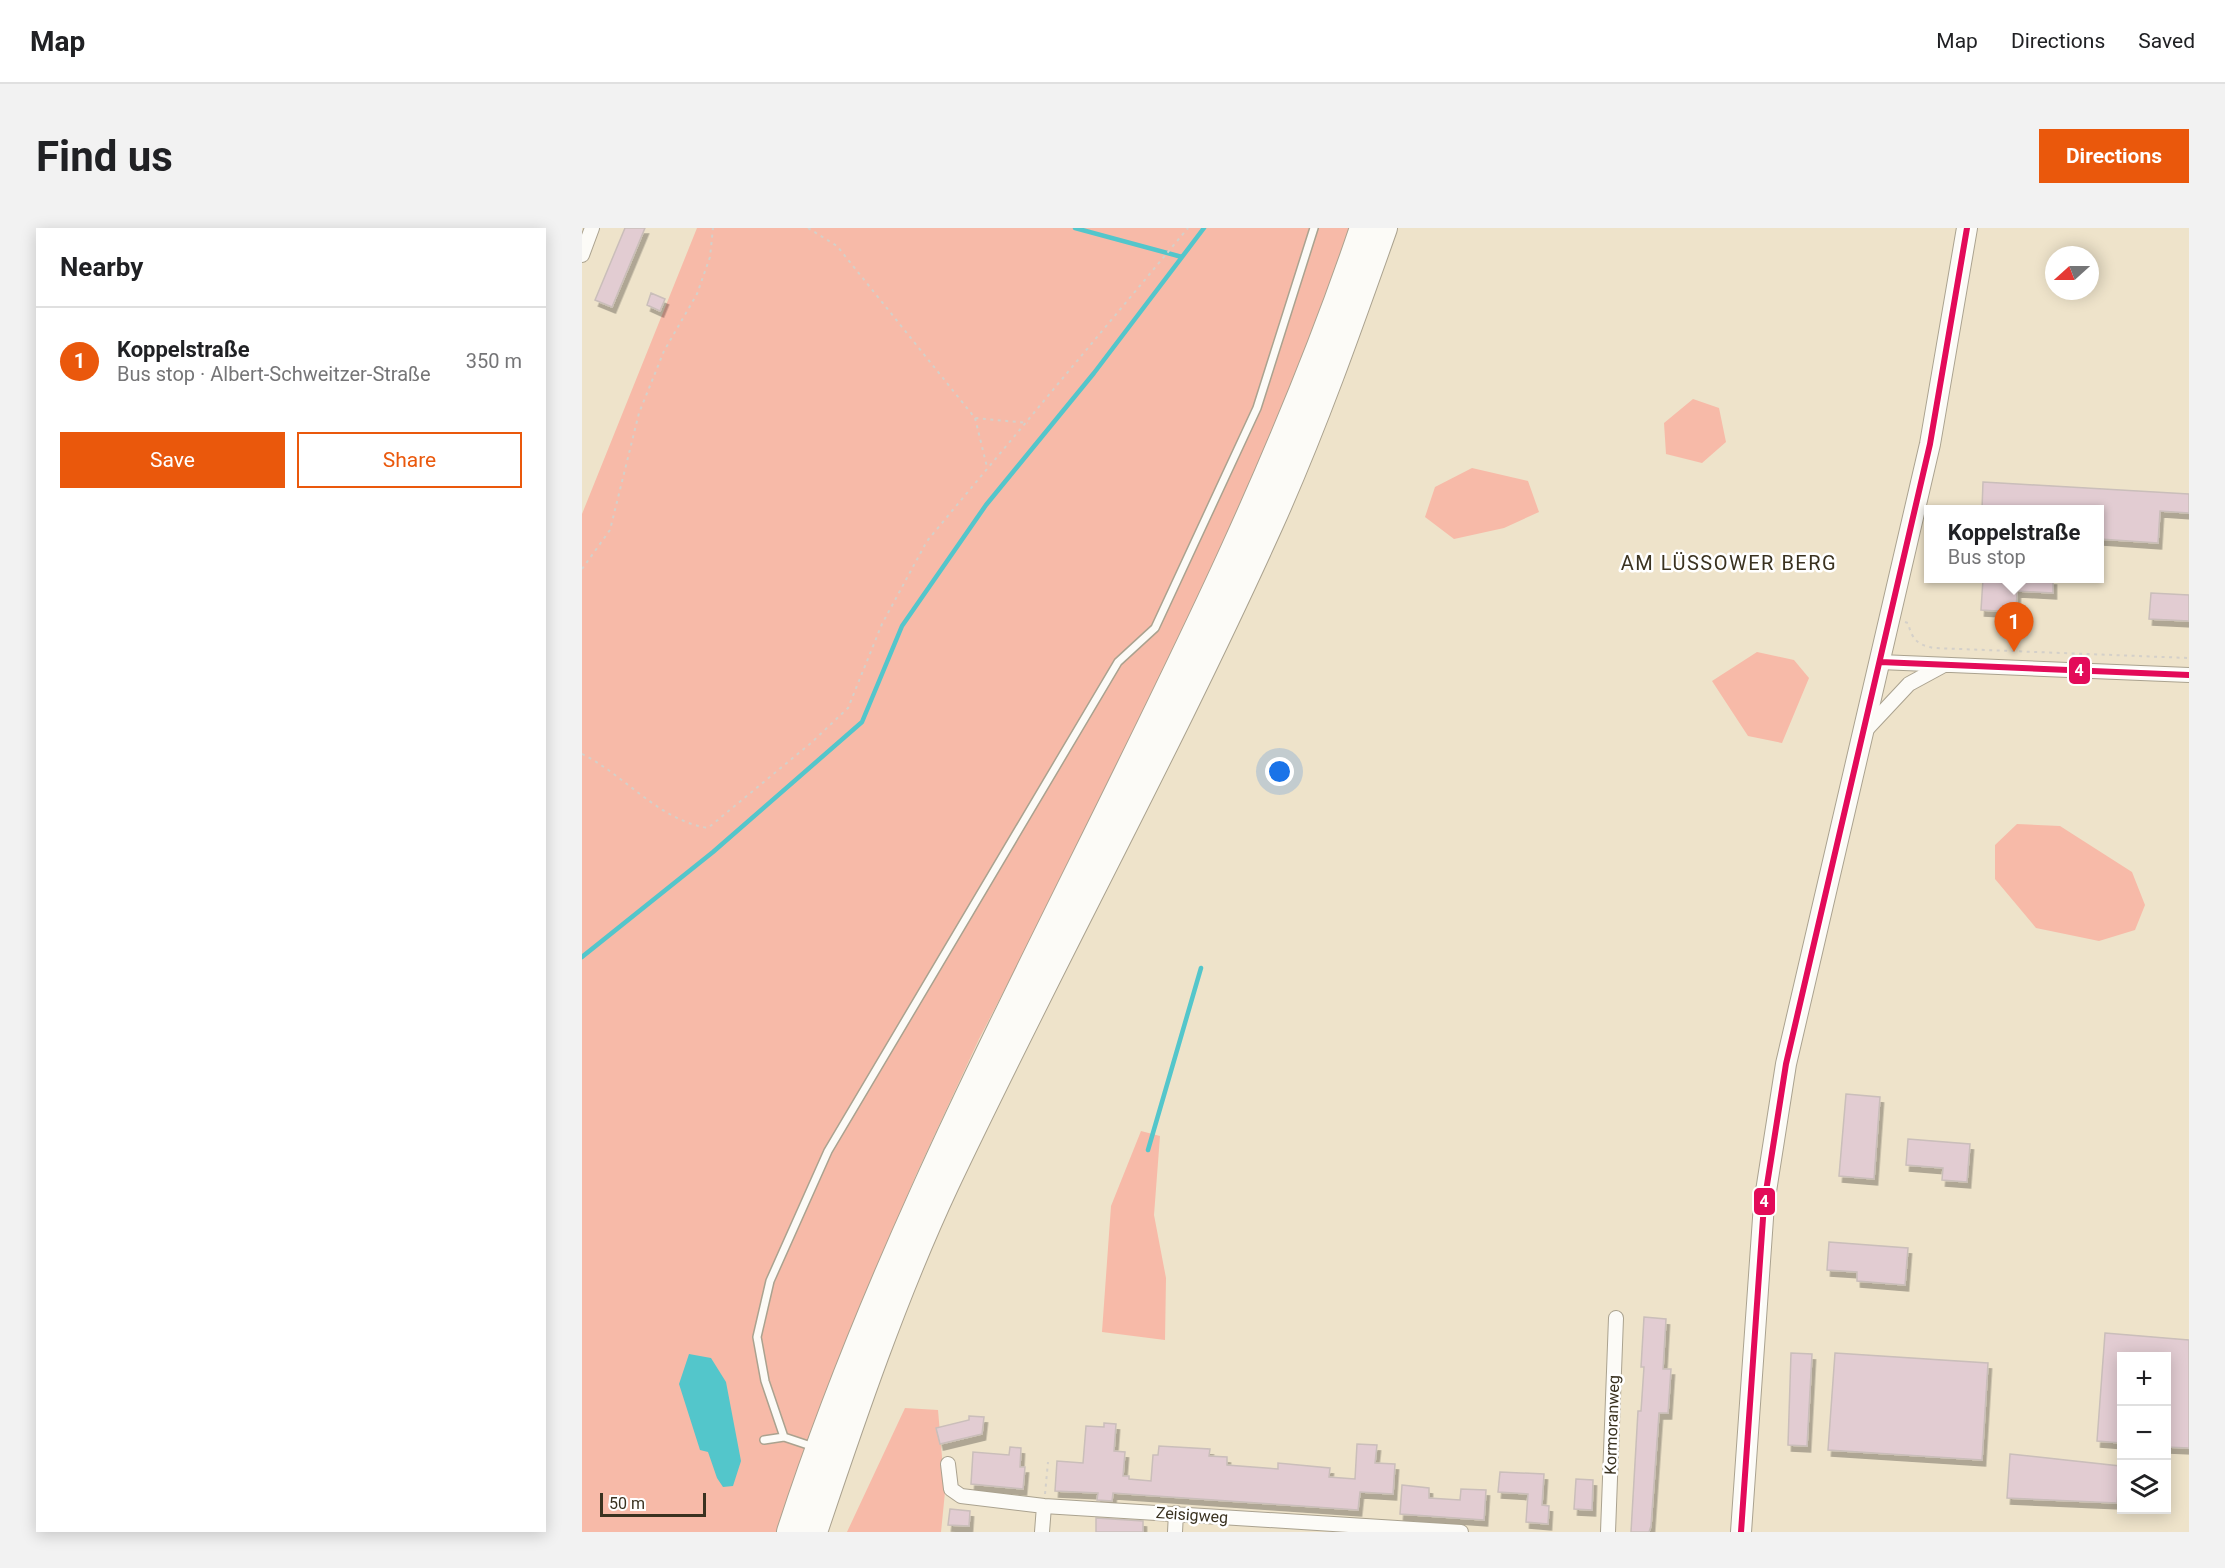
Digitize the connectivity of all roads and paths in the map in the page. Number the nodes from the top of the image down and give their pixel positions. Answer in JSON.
{"nodes":[{"id":1,"x":592,"y":228,"type":"edge"},
{"id":2,"x":713,"y":228,"type":"edge"},
{"id":3,"x":808,"y":228,"type":"edge"},
{"id":4,"x":1188,"y":228,"type":"edge"},
{"id":5,"x":1314,"y":228,"type":"edge"},
{"id":6,"x":1363,"y":228,"type":"edge"},
{"id":7,"x":1383,"y":228,"type":"edge"},
{"id":8,"x":1967,"y":228,"type":"edge"},
{"id":9,"x":582,"y":255,"type":"edge"},
{"id":10,"x":975,"y":418,"type":"junction"},
{"id":11,"x":1028,"y":423,"type":"junction"},
{"id":12,"x":987,"y":467,"type":"junction"},
{"id":13,"x":582,"y":569,"type":"edge"},
{"id":14,"x":1891,"y":618,"type":"junction"},
{"id":15,"x":2189,"y":658,"type":"edge"},
{"id":16,"x":1880,"y":662,"type":"junction"},
{"id":17,"x":1946,"y":664,"type":"junction"},
{"id":18,"x":2189,"y":675,"type":"edge"},
{"id":19,"x":1865,"y":731,"type":"junction"},
{"id":20,"x":582,"y":754,"type":"edge"},
{"id":21,"x":1616,"y":1318,"type":"dead end"},
{"id":22,"x":784,"y":1437,"type":"junction"},
{"id":23,"x":765,"y":1440,"type":"dead end"},
{"id":24,"x":820,"y":1449,"type":"junction"},
{"id":25,"x":1048,"y":1462,"type":"dead end"},
{"id":26,"x":948,"y":1464,"type":"dead end"},
{"id":27,"x":1044,"y":1506,"type":"junction"},
{"id":28,"x":1176,"y":1513,"type":"junction"},
{"id":29,"x":1318,"y":1528,"type":"edge"},
{"id":30,"x":790,"y":1532,"type":"edge"},
{"id":31,"x":814,"y":1532,"type":"edge"},
{"id":32,"x":1042,"y":1532,"type":"edge"},
{"id":33,"x":1175,"y":1532,"type":"edge"},
{"id":34,"x":1461,"y":1532,"type":"edge"},
{"id":35,"x":1608,"y":1532,"type":"edge"},
{"id":36,"x":1741,"y":1532,"type":"edge"}],
"edges":[{"from":1,"to":9,"type":"street"},
{"from":2,"to":13,"type":"path"},
{"from":3,"to":10,"type":"path"},
{"from":4,"to":11,"type":"path"},
{"from":5,"to":22,"type":"lane"},
{"from":6,"to":24,"type":"highway"},
{"from":7,"to":31,"type":"highway"},
{"from":8,"to":14,"type":"street"},
{"from":10,"to":11,"type":"path"},
{"from":10,"to":12,"type":"path"},
{"from":11,"to":12,"type":"path"},
{"from":12,"to":20,"type":"path"},
{"from":14,"to":15,"type":"path"},
{"from":14,"to":16,"type":"street"},
{"from":16,"to":17,"type":"street"},
{"from":16,"to":19,"type":"street"},
{"from":17,"to":18,"type":"street"},
{"from":17,"to":19,"type":"street"},
{"from":19,"to":36,"type":"street"},
{"from":21,"to":35,"type":"street","name":"Kormoranweg"},
{"from":22,"to":23,"type":"lane"},
{"from":22,"to":24,"type":"lane"},
{"from":24,"to":30,"type":"highway"},
{"from":25,"to":27,"type":"path"},
{"from":26,"to":27,"type":"street","name":"Zeisigweg"},
{"from":27,"to":28,"type":"street","name":"Zeisigweg"},
{"from":27,"to":32,"type":"street"},
{"from":28,"to":29,"type":"street","name":"Zeisigweg"},
{"from":28,"to":33,"type":"street"},
{"from":29,"to":34,"type":"street","name":"Zeisigweg"}]}
